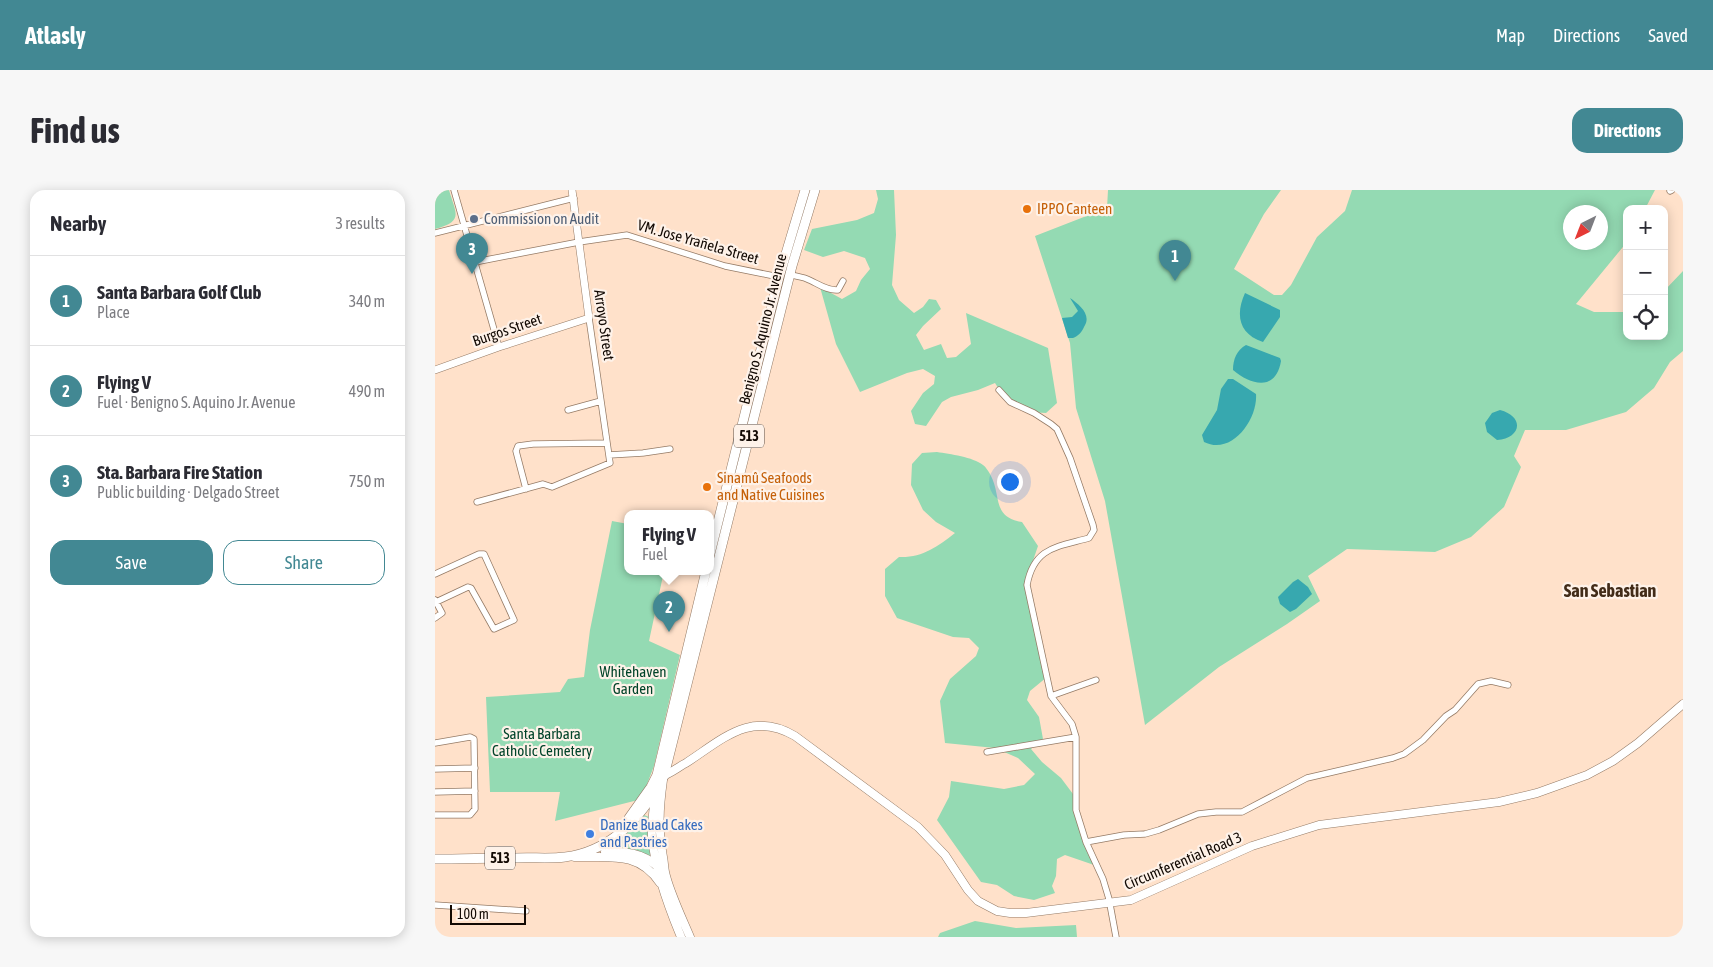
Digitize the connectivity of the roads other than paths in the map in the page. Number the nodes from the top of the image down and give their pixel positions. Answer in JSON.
{"nodes":[{"id":1,"x":454,"y":190,"type":"edge"},
{"id":2,"x":572,"y":190,"type":"edge"},
{"id":3,"x":805,"y":190,"type":"edge"},
{"id":4,"x":815,"y":190,"type":"edge"},
{"id":5,"x":574,"y":198,"type":"junction"},
{"id":6,"x":464,"y":226,"type":"junction"},
{"id":7,"x":435,"y":233,"type":"edge"},
{"id":8,"x":579,"y":242,"type":"junction"},
{"id":9,"x":475,"y":262,"type":"junction"},
{"id":10,"x":791,"y":275,"type":"junction"},
{"id":11,"x":779,"y":277,"type":"junction"},
{"id":12,"x":843,"y":281,"type":"dead end"},
{"id":13,"x":589,"y":318,"type":"junction"},
{"id":14,"x":499,"y":347,"type":"junction"},
{"id":15,"x":435,"y":370,"type":"edge"},
{"id":16,"x":999,"y":390,"type":"dead end"},
{"id":17,"x":601,"y":401,"type":"junction"},
{"id":18,"x":568,"y":410,"type":"dead end"},
{"id":19,"x":740,"y":433,"type":"junction"},
{"id":20,"x":750,"y":436,"type":"junction"},
{"id":21,"x":607,"y":443,"type":"junction"},
{"id":22,"x":670,"y":448,"type":"dead end"},
{"id":23,"x":609,"y":455,"type":"junction"},
{"id":24,"x":526,"y":489,"type":"junction"},
{"id":25,"x":477,"y":502,"type":"dead end"},
{"id":26,"x":714,"y":538,"type":"edge"},
{"id":27,"x":714,"y":572,"type":"edge"},
{"id":28,"x":435,"y":574,"type":"edge"},
{"id":29,"x":705,"y":575,"type":"edge"},
{"id":30,"x":713,"y":575,"type":"edge"},
{"id":31,"x":435,"y":601,"type":"edge"},
{"id":32,"x":435,"y":618,"type":"edge"},
{"id":33,"x":1096,"y":680,"type":"dead end"},
{"id":34,"x":1508,"y":685,"type":"dead end"},
{"id":35,"x":1051,"y":696,"type":"junction"},
{"id":36,"x":1683,"y":704,"type":"edge"},
{"id":37,"x":1076,"y":737,"type":"junction"},
{"id":38,"x":435,"y":743,"type":"edge"},
{"id":39,"x":987,"y":752,"type":"dead end"},
{"id":40,"x":475,"y":768,"type":"junction"},
{"id":41,"x":435,"y":770,"type":"edge"},
{"id":42,"x":660,"y":776,"type":"junction"},
{"id":43,"x":475,"y":791,"type":"junction"},
{"id":44,"x":435,"y":792,"type":"edge"},
{"id":45,"x":656,"y":792,"type":"junction"},
{"id":46,"x":435,"y":816,"type":"edge"},
{"id":47,"x":1086,"y":842,"type":"junction"},
{"id":48,"x":565,"y":857,"type":"junction"},
{"id":49,"x":435,"y":859,"type":"edge"},
{"id":50,"x":657,"y":866,"type":"junction"},
{"id":51,"x":665,"y":872,"type":"junction"},
{"id":52,"x":664,"y":889,"type":"junction"},
{"id":53,"x":1110,"y":903,"type":"junction"},
{"id":54,"x":435,"y":905,"type":"edge"},
{"id":55,"x":526,"y":910,"type":"dead end"},
{"id":56,"x":681,"y":937,"type":"edge"},
{"id":57,"x":689,"y":937,"type":"edge"},
{"id":58,"x":1116,"y":937,"type":"edge"}],
"edges":[{"from":1,"to":6,"type":"street"},
{"from":2,"to":5,"type":"street","name":"Arroyo Street"},
{"from":3,"to":11,"type":"main road","name":"Benigno S. Aquino Jr. Avenue","number":"513"},
{"from":4,"to":10,"type":"main road","name":"Benigno S. Aquino Jr. Avenue","number":"513"},
{"from":5,"to":6,"type":"street"},
{"from":5,"to":8,"type":"street","name":"Arroyo Street"},
{"from":6,"to":7,"type":"street"},
{"from":6,"to":9,"type":"street"},
{"from":8,"to":9,"type":"street","name":"VM. Jose Yrañela Street"},
{"from":8,"to":11,"type":"street","name":"VM. Jose Yrañela Street"},
{"from":8,"to":13,"type":"street","name":"Arroyo Street"},
{"from":9,"to":14,"type":"street"},
{"from":10,"to":12,"type":"street"},
{"from":10,"to":20,"type":"main road","name":"Benigno S. Aquino Jr. Avenue","number":"513"},
{"from":11,"to":19,"type":"main road","name":"Benigno S. Aquino Jr. Avenue","number":"513"},
{"from":13,"to":14,"type":"street","name":"Burgos Street"},
{"from":13,"to":17,"type":"street","name":"Arroyo Street"},
{"from":14,"to":15,"type":"street","name":"Burgos Street"},
{"from":16,"to":35,"type":"street"},
{"from":17,"to":18,"type":"street"},
{"from":17,"to":21,"type":"street","name":"Arroyo Street"},
{"from":19,"to":20,"type":"main road"},
{"from":19,"to":26,"type":"main road","name":"Benigno S. Aquino Jr. Avenue","number":"513"},
{"from":20,"to":27,"type":"main road","name":"Benigno S. Aquino Jr. Avenue","number":"513"},
{"from":21,"to":23,"type":"street","name":"Arroyo Street"},
{"from":21,"to":24,"type":"street"},
{"from":22,"to":23,"type":"street"},
{"from":23,"to":24,"type":"street","name":"Arroyo Street"},
{"from":24,"to":25,"type":"street"},
{"from":28,"to":31,"type":"street"},
{"from":29,"to":42,"type":"main road","name":"Benigno S. Aquino Jr. Avenue","number":"513"},
{"from":30,"to":42,"type":"main road","name":"Benigno S. Aquino Jr. Avenue","number":"513"},
{"from":31,"to":32,"type":"street"},
{"from":33,"to":35,"type":"street"},
{"from":34,"to":47,"type":"street"},
{"from":35,"to":37,"type":"street"},
{"from":36,"to":53,"type":"main road","name":"Circumferential Road 3"},
{"from":37,"to":39,"type":"street"},
{"from":37,"to":47,"type":"street"},
{"from":38,"to":40,"type":"street"},
{"from":40,"to":41,"type":"street"},
{"from":40,"to":43,"type":"street"},
{"from":42,"to":45,"type":"main road","name":"Benigno S. Aquino Jr. Avenue","number":"513"},
{"from":42,"to":48,"type":"main road","name":"Benigno S. Aquino Jr. Avenue","number":"513"},
{"from":42,"to":51,"type":"main road"},
{"from":42,"to":53,"type":"main road","name":"Circumferential Road 3"},
{"from":43,"to":44,"type":"street"},
{"from":43,"to":46,"type":"street"},
{"from":45,"to":48,"type":"main road","name":"Benigno S. Aquino Jr. Avenue","number":"513"},
{"from":45,"to":50,"type":"main road"},
{"from":47,"to":53,"type":"street"},
{"from":48,"to":49,"type":"main road","number":"513"},
{"from":48,"to":50,"type":"main road"},
{"from":48,"to":52,"type":"main road"},
{"from":50,"to":51,"type":"main road"},
{"from":50,"to":52,"type":"main road"},
{"from":51,"to":57,"type":"main road"},
{"from":52,"to":56,"type":"main road"},
{"from":53,"to":58,"type":"street"},
{"from":54,"to":55,"type":"street"}]}
